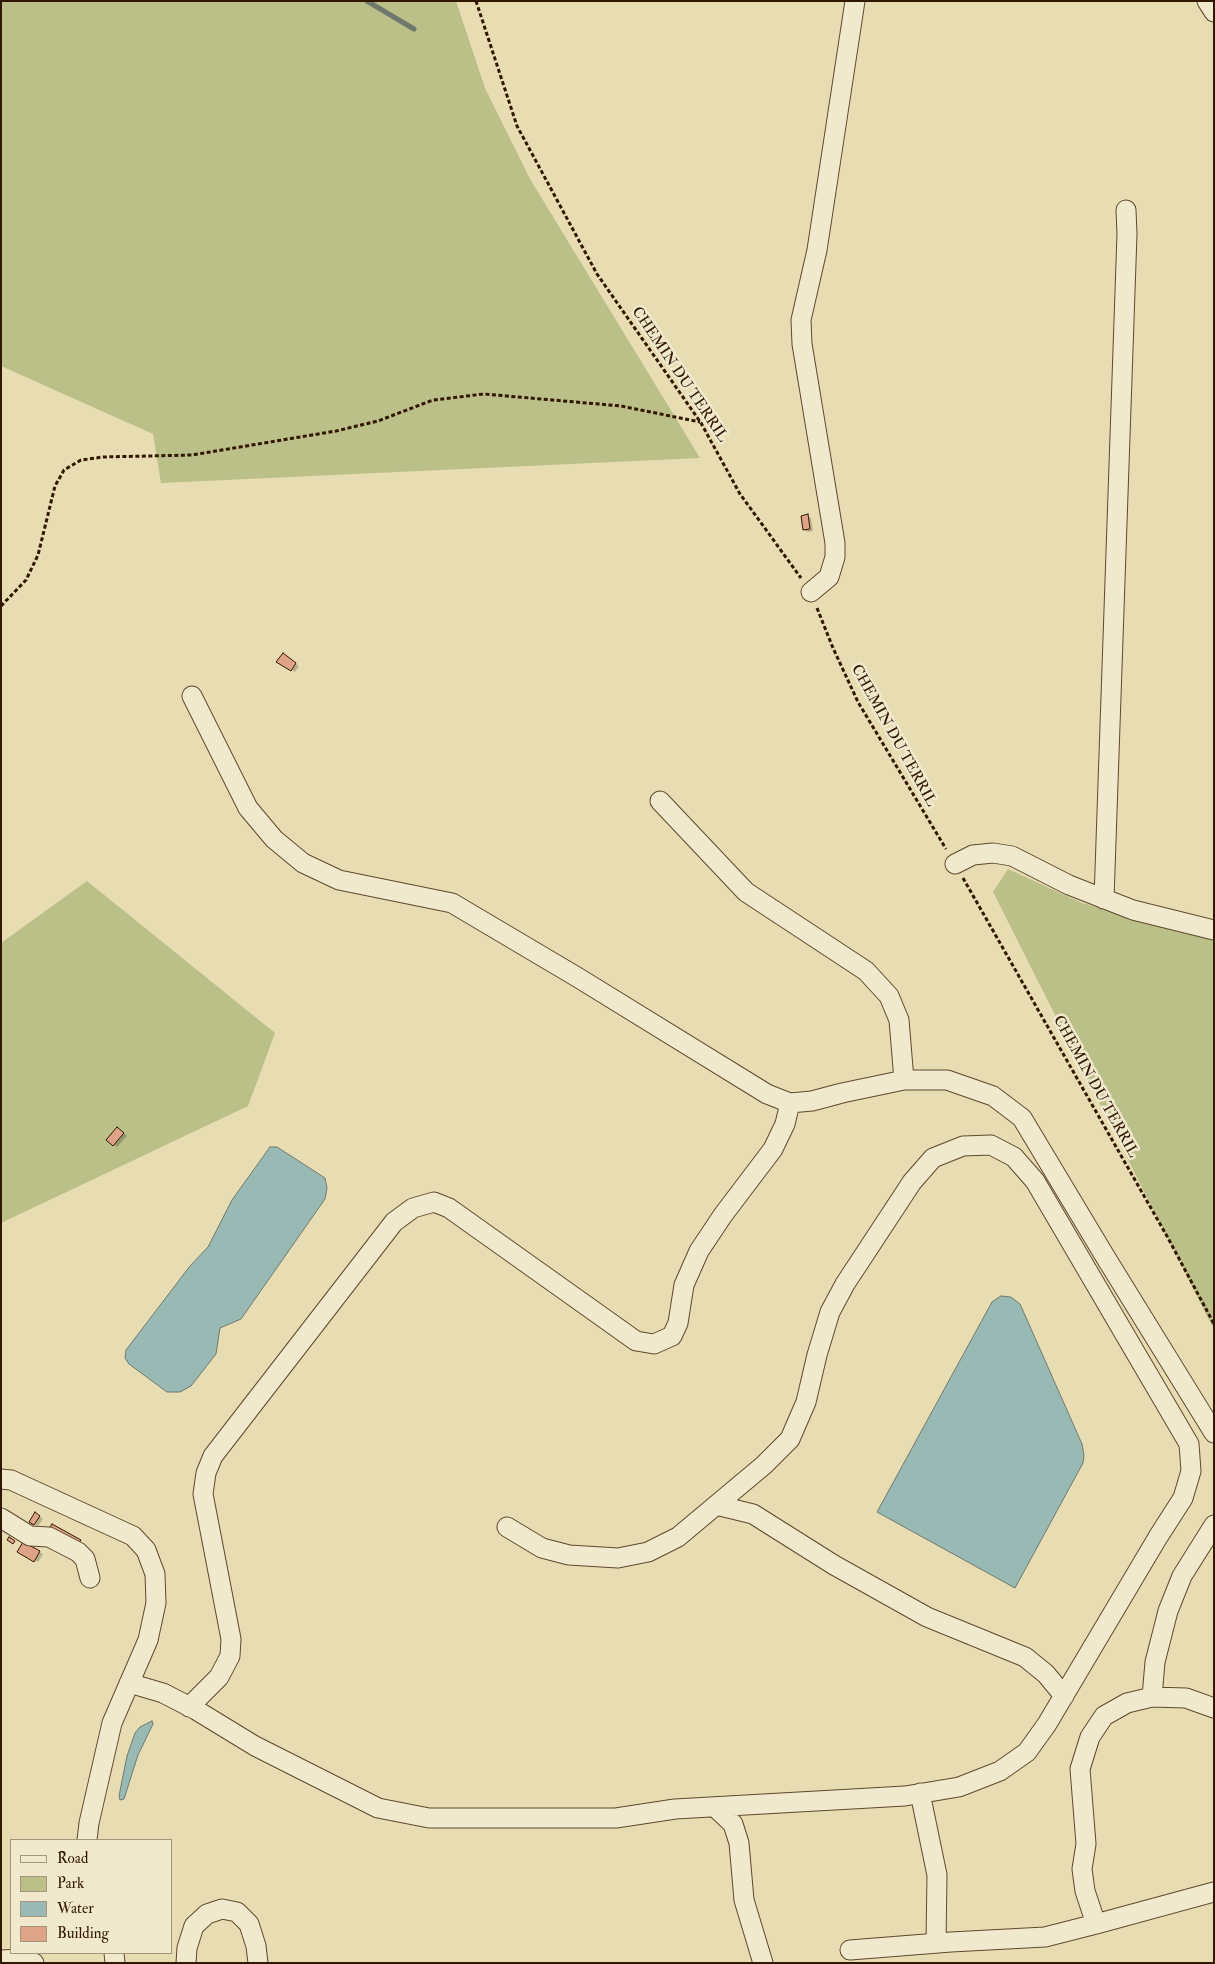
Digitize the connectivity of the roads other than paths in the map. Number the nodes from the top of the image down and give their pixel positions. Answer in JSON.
{"nodes":[{"id":1,"x":855,"y":1,"type":"edge"},
{"id":2,"x":1207,"y":1,"type":"edge"},
{"id":3,"x":1214,"y":12,"type":"edge"},
{"id":4,"x":1126,"y":210,"type":"dead end"},
{"id":5,"x":811,"y":592,"type":"road end"},
{"id":6,"x":192,"y":696,"type":"dead end"},
{"id":7,"x":660,"y":801,"type":"dead end"},
{"id":8,"x":955,"y":864,"type":"road end"},
{"id":9,"x":1104,"y":899,"type":"junction"},
{"id":10,"x":1214,"y":930,"type":"edge"},
{"id":11,"x":904,"y":1080,"type":"junction"},
{"id":12,"x":790,"y":1103,"type":"junction"},
{"id":13,"x":1214,"y":1433,"type":"edge"},
{"id":14,"x":1,"y":1479,"type":"edge"},
{"id":15,"x":716,"y":1505,"type":"junction"},
{"id":16,"x":1,"y":1518,"type":"edge"},
{"id":17,"x":1214,"y":1525,"type":"edge"},
{"id":18,"x":507,"y":1527,"type":"dead end"},
{"id":19,"x":90,"y":1578,"type":"dead end"},
{"id":20,"x":129,"y":1684,"type":"junction"},
{"id":21,"x":1064,"y":1696,"type":"junction"},
{"id":22,"x":1152,"y":1698,"type":"junction"},
{"id":23,"x":190,"y":1707,"type":"junction"},
{"id":24,"x":1214,"y":1708,"type":"edge"},
{"id":25,"x":920,"y":1793,"type":"junction"},
{"id":26,"x":715,"y":1807,"type":"junction"},
{"id":27,"x":87,"y":1839,"type":"edge"},
{"id":28,"x":1214,"y":1892,"type":"edge"},
{"id":29,"x":1096,"y":1924,"type":"junction"},
{"id":30,"x":936,"y":1943,"type":"junction"},
{"id":31,"x":850,"y":1950,"type":"dead end"},
{"id":32,"x":1,"y":1960,"type":"edge"},
{"id":33,"x":34,"y":1963,"type":"edge"},
{"id":34,"x":186,"y":1963,"type":"edge"},
{"id":35,"x":258,"y":1963,"type":"edge"},
{"id":36,"x":763,"y":1963,"type":"edge"}],
"edges":[{"from":1,"to":5,"type":"lane"},
{"from":2,"to":3,"type":"lane"},
{"from":4,"to":9,"type":"lane"},
{"from":6,"to":12,"type":"lane"},
{"from":7,"to":11,"type":"lane"},
{"from":8,"to":9,"type":"lane"},
{"from":9,"to":10,"type":"lane"},
{"from":11,"to":12,"type":"lane"},
{"from":11,"to":13,"type":"lane"},
{"from":12,"to":23,"type":"lane"},
{"from":14,"to":20,"type":"lane"},
{"from":15,"to":18,"type":"lane"},
{"from":15,"to":21,"type":"lane"},
{"from":15,"to":21,"type":"lane"},
{"from":16,"to":19,"type":"lane"},
{"from":17,"to":22,"type":"lane"},
{"from":20,"to":23,"type":"lane"},
{"from":20,"to":27,"type":"lane"},
{"from":21,"to":25,"type":"lane"},
{"from":22,"to":24,"type":"lane"},
{"from":22,"to":29,"type":"lane"},
{"from":23,"to":26,"type":"lane"},
{"from":25,"to":26,"type":"lane"},
{"from":25,"to":30,"type":"lane"},
{"from":26,"to":36,"type":"lane"},
{"from":28,"to":29,"type":"lane"},
{"from":29,"to":30,"type":"lane"},
{"from":30,"to":31,"type":"lane"},
{"from":32,"to":33,"type":"lane"},
{"from":34,"to":35,"type":"lane"}]}
